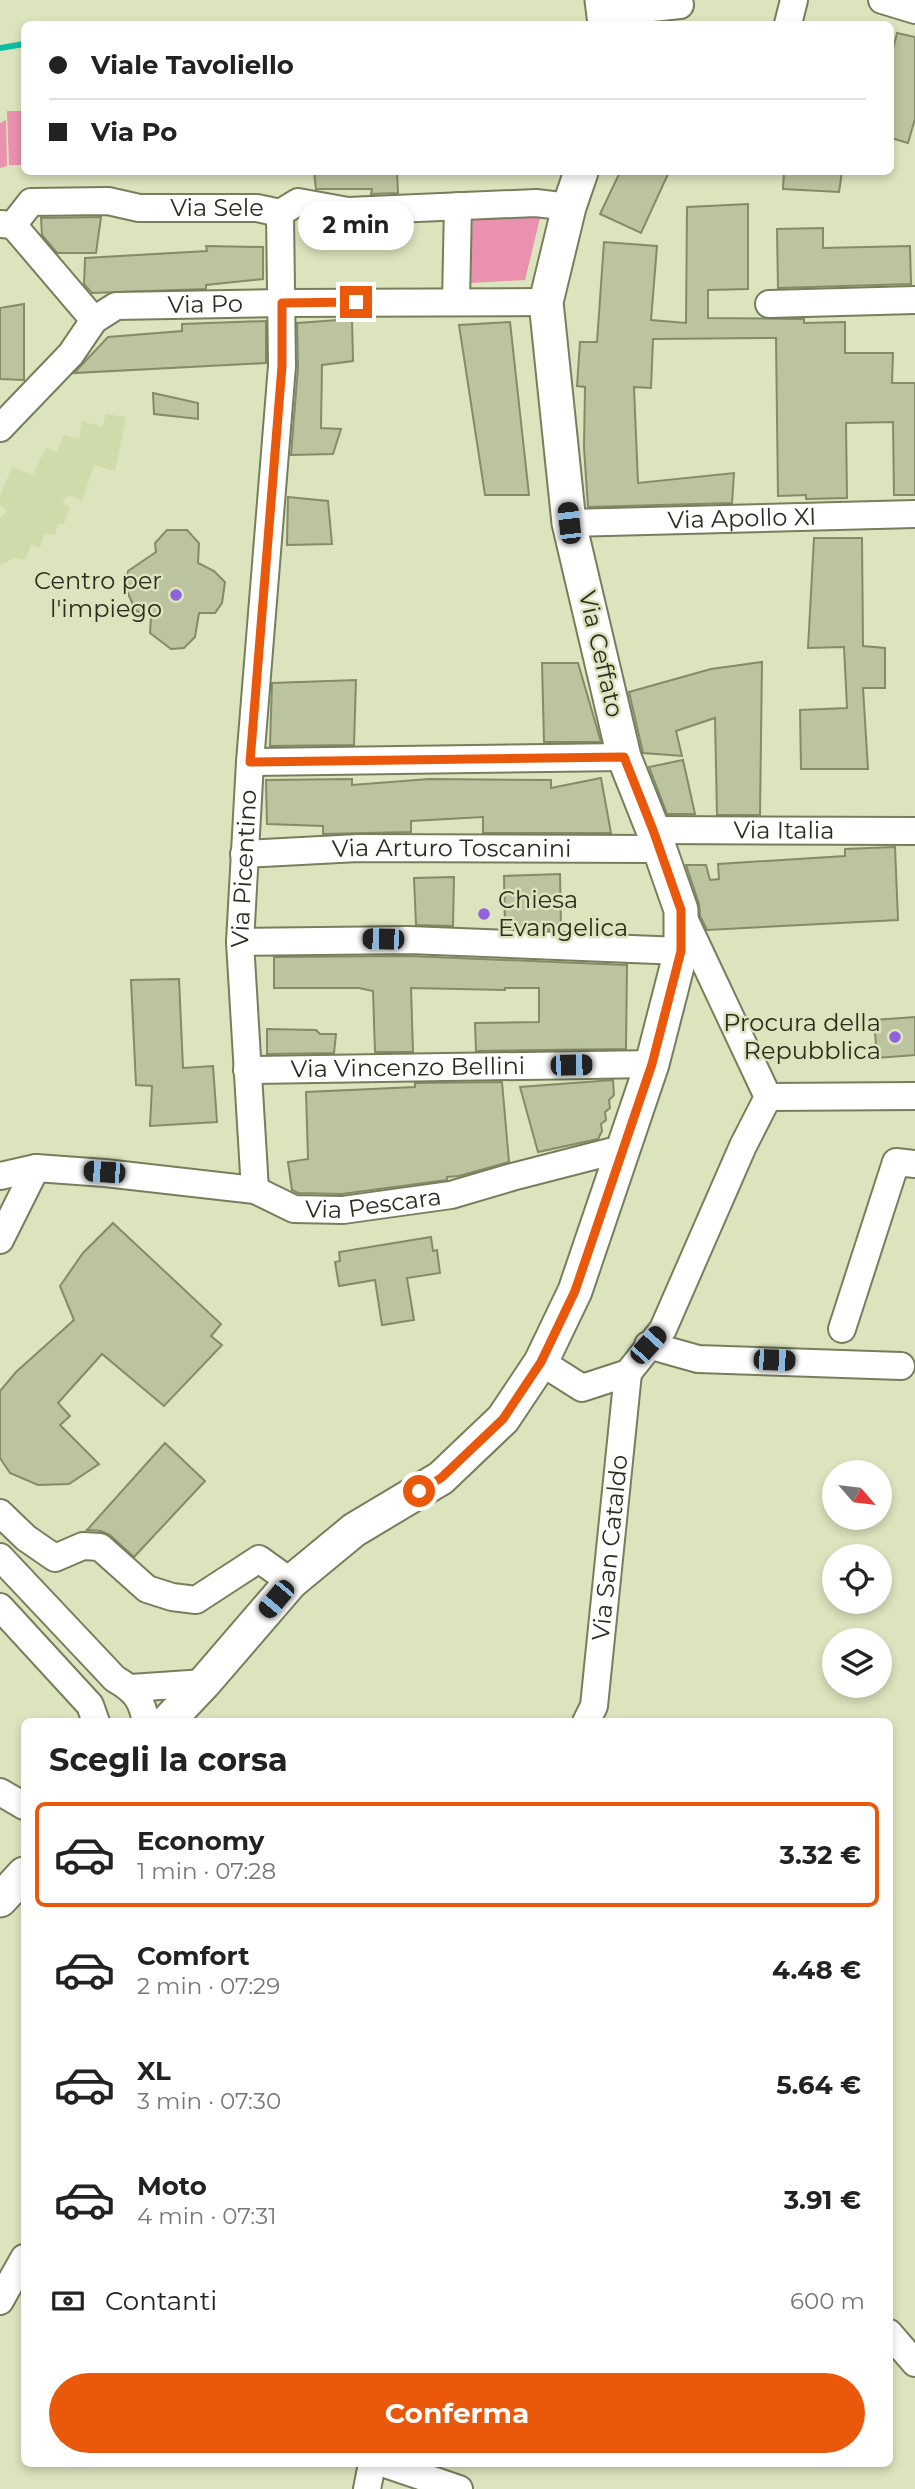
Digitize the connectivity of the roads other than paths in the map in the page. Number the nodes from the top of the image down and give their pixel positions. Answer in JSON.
{"nodes":[{"id":1,"x":679,"y":0,"type":"edge"},
{"id":2,"x":794,"y":0,"type":"edge"},
{"id":3,"x":882,"y":0,"type":"edge"},
{"id":4,"x":915,"y":10,"type":"edge"},
{"id":5,"x":603,"y":13,"type":"edge"},
{"id":6,"x":789,"y":21,"type":"edge"},
{"id":7,"x":580,"y":175,"type":"edge"},
{"id":8,"x":458,"y":205,"type":"junction"},
{"id":9,"x":569,"y":207,"type":"junction"},
{"id":10,"x":280,"y":213,"type":"junction"},
{"id":11,"x":6,"y":224,"type":"edge"},
{"id":12,"x":915,"y":300,"type":"edge"},
{"id":13,"x":456,"y":301,"type":"junction"},
{"id":14,"x":546,"y":302,"type":"junction"},
{"id":15,"x":282,"y":303,"type":"junction"},
{"id":16,"x":769,"y":304,"type":"dead end"},
{"id":17,"x":94,"y":320,"type":"junction"},
{"id":18,"x":0,"y":428,"type":"edge"},
{"id":19,"x":915,"y":514,"type":"edge"},
{"id":20,"x":569,"y":523,"type":"junction"},
{"id":21,"x":624,"y":757,"type":"junction"},
{"id":22,"x":250,"y":762,"type":"junction"},
{"id":23,"x":915,"y":831,"type":"edge"},
{"id":24,"x":656,"y":839,"type":"junction"},
{"id":25,"x":244,"y":854,"type":"junction"},
{"id":26,"x":681,"y":910,"type":"junction"},
{"id":27,"x":240,"y":942,"type":"junction"},
{"id":28,"x":681,"y":951,"type":"junction"},
{"id":29,"x":652,"y":1064,"type":"junction"},
{"id":30,"x":247,"y":1070,"type":"junction"},
{"id":31,"x":768,"y":1097,"type":"junction"},
{"id":32,"x":915,"y":1097,"type":"edge"},
{"id":33,"x":621,"y":1149,"type":"junction"},
{"id":34,"x":915,"y":1164,"type":"edge"},
{"id":35,"x":36,"y":1168,"type":"junction"},
{"id":36,"x":0,"y":1175,"type":"edge"},
{"id":37,"x":255,"y":1190,"type":"junction"},
{"id":38,"x":0,"y":1240,"type":"edge"},
{"id":39,"x":842,"y":1329,"type":"dead end"},
{"id":40,"x":648,"y":1345,"type":"junction"},
{"id":41,"x":541,"y":1362,"type":"junction"},
{"id":42,"x":901,"y":1366,"type":"dead end"},
{"id":43,"x":628,"y":1373,"type":"junction"},
{"id":44,"x":0,"y":1513,"type":"edge"},
{"id":45,"x":0,"y":1557,"type":"edge"},
{"id":46,"x":291,"y":1582,"type":"junction"},
{"id":47,"x":0,"y":1607,"type":"edge"},
{"id":48,"x":204,"y":1683,"type":"junction"},
{"id":49,"x":131,"y":1688,"type":"junction"},
{"id":50,"x":95,"y":1718,"type":"edge"},
{"id":51,"x":145,"y":1718,"type":"edge"},
{"id":52,"x":171,"y":1718,"type":"edge"},
{"id":53,"x":588,"y":1718,"type":"edge"},
{"id":54,"x":0,"y":1791,"type":"edge"},
{"id":55,"x":21,"y":1804,"type":"edge"},
{"id":56,"x":21,"y":1877,"type":"edge"},
{"id":57,"x":0,"y":1900,"type":"edge"},
{"id":58,"x":21,"y":2264,"type":"edge"},
{"id":59,"x":0,"y":2301,"type":"edge"},
{"id":60,"x":893,"y":2338,"type":"edge"},
{"id":61,"x":915,"y":2363,"type":"edge"},
{"id":62,"x":371,"y":2467,"type":"edge"},
{"id":63,"x":394,"y":2467,"type":"edge"},
{"id":64,"x":367,"y":2489,"type":"edge"},
{"id":65,"x":459,"y":2489,"type":"edge"}],
"edges":[{"from":1,"to":5,"type":"street"},
{"from":2,"to":6,"type":"street"},
{"from":3,"to":4,"type":"street"},
{"from":7,"to":9,"type":"main road","name":"Via Ceffato"},
{"from":8,"to":9,"type":"street","name":"Via Sele"},
{"from":8,"to":10,"type":"street","name":"Via Sele"},
{"from":8,"to":13,"type":"street"},
{"from":9,"to":14,"type":"main road","name":"Via Ceffato"},
{"from":10,"to":11,"type":"street","name":"Via Sele"},
{"from":10,"to":15,"type":"street","name":"Via Picentino"},
{"from":11,"to":17,"type":"street"},
{"from":12,"to":16,"type":"street"},
{"from":13,"to":14,"type":"street","name":"Via Po"},
{"from":13,"to":15,"type":"street","name":"Via Po"},
{"from":14,"to":20,"type":"main road","name":"Via Ceffato"},
{"from":15,"to":17,"type":"street","name":"Via Po"},
{"from":15,"to":22,"type":"street","name":"Via Picentino"},
{"from":17,"to":18,"type":"street"},
{"from":19,"to":20,"type":"street","name":"Via Apollo XI"},
{"from":20,"to":21,"type":"main road","name":"Via Ceffato"},
{"from":21,"to":22,"type":"street"},
{"from":21,"to":24,"type":"main road","name":"Via Ceffato"},
{"from":22,"to":25,"type":"street","name":"Via Picentino"},
{"from":23,"to":24,"type":"street","name":"Via Italia"},
{"from":24,"to":25,"type":"street","name":"Via Arturo Toscanini"},
{"from":24,"to":26,"type":"main road","name":"Via Ceffato"},
{"from":25,"to":27,"type":"street","name":"Via Picentino"},
{"from":26,"to":28,"type":"main road","name":"Via Ceffato"},
{"from":26,"to":31,"type":"street"},
{"from":27,"to":28,"type":"street"},
{"from":27,"to":30,"type":"street","name":"Via Picentino"},
{"from":28,"to":29,"type":"main road","name":"Via Ceffato"},
{"from":29,"to":30,"type":"street","name":"Via Vincenzo Bellini"},
{"from":29,"to":33,"type":"main road","name":"Via Ceffato"},
{"from":30,"to":37,"type":"street","name":"Via Picentino"},
{"from":31,"to":32,"type":"street"},
{"from":31,"to":40,"type":"street"},
{"from":33,"to":37,"type":"street","name":"Via Pescara"},
{"from":33,"to":41,"type":"main road","name":"Via Ceffato"},
{"from":34,"to":39,"type":"street"},
{"from":35,"to":36,"type":"street","name":"Via Pescara"},
{"from":35,"to":37,"type":"street","name":"Via Pescara"},
{"from":35,"to":38,"type":"street"},
{"from":40,"to":42,"type":"street"},
{"from":40,"to":43,"type":"street"},
{"from":41,"to":43,"type":"street"},
{"from":41,"to":46,"type":"main road","name":"Via Ceffato"},
{"from":43,"to":53,"type":"street","name":"Via San Cataldo"},
{"from":44,"to":46,"type":"street"},
{"from":45,"to":49,"type":"street"},
{"from":46,"to":48,"type":"main road","name":"Via Ceffato"},
{"from":47,"to":50,"type":"street"},
{"from":48,"to":49,"type":"street"},
{"from":48,"to":52,"type":"main road","name":"Via Ceffato"},
{"from":49,"to":51,"type":"street"},
{"from":54,"to":55,"type":"street"},
{"from":56,"to":57,"type":"main road"},
{"from":58,"to":59,"type":"street"},
{"from":60,"to":61,"type":"street"},
{"from":62,"to":64,"type":"street"},
{"from":63,"to":65,"type":"street"}]}
